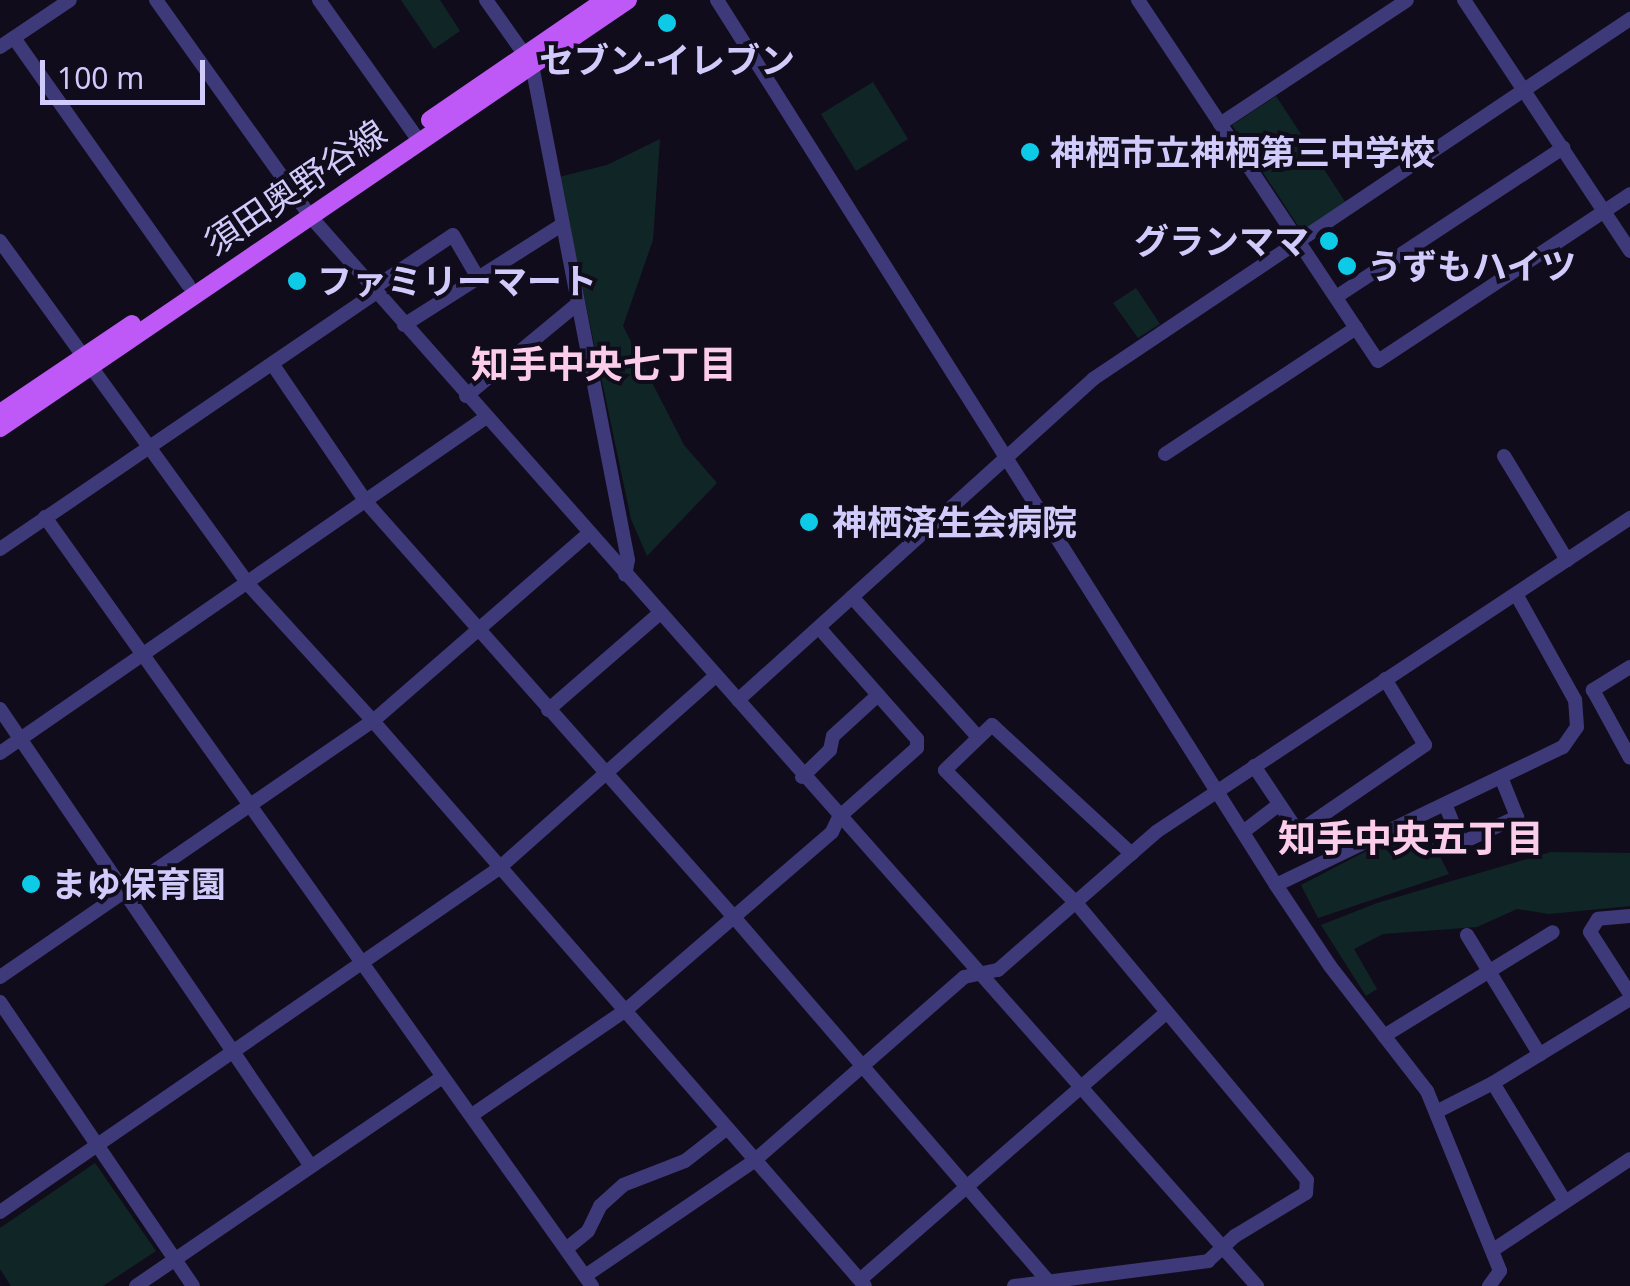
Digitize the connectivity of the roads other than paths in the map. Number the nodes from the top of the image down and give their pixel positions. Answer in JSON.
{"nodes":[{"id":1,"x":70,"y":0,"type":"edge"},
{"id":2,"x":156,"y":0,"type":"edge"},
{"id":3,"x":319,"y":0,"type":"edge"},
{"id":4,"x":486,"y":0,"type":"edge"},
{"id":5,"x":605,"y":0,"type":"edge"},
{"id":6,"x":628,"y":0,"type":"edge"},
{"id":7,"x":717,"y":0,"type":"edge"},
{"id":8,"x":1407,"y":0,"type":"edge"},
{"id":9,"x":1464,"y":0,"type":"edge"},
{"id":10,"x":1142,"y":2,"type":"edge"},
{"id":11,"x":1630,"y":19,"type":"edge"},
{"id":12,"x":14,"y":38,"type":"junction"},
{"id":13,"x":0,"y":47,"type":"edge"},
{"id":14,"x":528,"y":60,"type":"junction"},
{"id":15,"x":1524,"y":93,"type":"junction"},
{"id":16,"x":1220,"y":124,"type":"junction"},
{"id":17,"x":416,"y":137,"type":"junction"},
{"id":18,"x":1563,"y":148,"type":"junction"},
{"id":19,"x":1630,"y":194,"type":"edge"},
{"id":20,"x":306,"y":212,"type":"junction"},
{"id":21,"x":1604,"y":212,"type":"junction"},
{"id":22,"x":560,"y":226,"type":"junction"},
{"id":23,"x":1298,"y":240,"type":"junction"},
{"id":24,"x":0,"y":241,"type":"edge"},
{"id":25,"x":1630,"y":251,"type":"edge"},
{"id":26,"x":477,"y":276,"type":"junction"},
{"id":27,"x":188,"y":285,"type":"junction"},
{"id":28,"x":374,"y":291,"type":"junction"},
{"id":29,"x":1336,"y":296,"type":"junction"},
{"id":30,"x":576,"y":305,"type":"junction"},
{"id":31,"x":404,"y":325,"type":"junction"},
{"id":32,"x":1356,"y":328,"type":"junction"},
{"id":33,"x":89,"y":360,"type":"junction"},
{"id":34,"x":273,"y":365,"type":"junction"},
{"id":35,"x":466,"y":396,"type":"junction"},
{"id":36,"x":0,"y":413,"type":"edge"},
{"id":37,"x":485,"y":418,"type":"junction"},
{"id":38,"x":0,"y":428,"type":"edge"},
{"id":39,"x":151,"y":446,"type":"junction"},
{"id":40,"x":1165,"y":454,"type":"dead end"},
{"id":41,"x":1504,"y":456,"type":"dead end"},
{"id":42,"x":1008,"y":458,"type":"junction"},
{"id":43,"x":366,"y":502,"type":"junction"},
{"id":44,"x":46,"y":517,"type":"junction"},
{"id":45,"x":1630,"y":518,"type":"edge"},
{"id":46,"x":588,"y":534,"type":"junction"},
{"id":47,"x":0,"y":548,"type":"edge"},
{"id":48,"x":1567,"y":560,"type":"junction"},
{"id":49,"x":625,"y":575,"type":"junction"},
{"id":50,"x":248,"y":584,"type":"junction"},
{"id":51,"x":1516,"y":594,"type":"junction"},
{"id":52,"x":852,"y":598,"type":"junction"},
{"id":53,"x":660,"y":614,"type":"junction"},
{"id":54,"x":819,"y":628,"type":"junction"},
{"id":55,"x":477,"y":630,"type":"junction"},
{"id":56,"x":144,"y":655,"type":"junction"},
{"id":57,"x":1630,"y":667,"type":"edge"},
{"id":58,"x":715,"y":676,"type":"junction"},
{"id":59,"x":1384,"y":678,"type":"junction"},
{"id":60,"x":878,"y":695,"type":"junction"},
{"id":61,"x":738,"y":700,"type":"junction"},
{"id":62,"x":0,"y":709,"type":"edge"},
{"id":63,"x":548,"y":710,"type":"junction"},
{"id":64,"x":373,"y":721,"type":"junction"},
{"id":65,"x":978,"y":737,"type":"junction"},
{"id":66,"x":20,"y":739,"type":"junction"},
{"id":67,"x":0,"y":753,"type":"edge"},
{"id":68,"x":1630,"y":758,"type":"edge"},
{"id":69,"x":1254,"y":766,"type":"junction"},
{"id":70,"x":604,"y":774,"type":"junction"},
{"id":71,"x":802,"y":776,"type":"junction"},
{"id":72,"x":1501,"y":777,"type":"junction"},
{"id":73,"x":1217,"y":793,"type":"junction"},
{"id":74,"x":250,"y":804,"type":"junction"},
{"id":75,"x":1445,"y":804,"type":"junction"},
{"id":76,"x":1277,"y":806,"type":"junction"},
{"id":77,"x":839,"y":817,"type":"junction"},
{"id":78,"x":1244,"y":832,"type":"junction"},
{"id":79,"x":1132,"y":854,"type":"junction"},
{"id":80,"x":498,"y":869,"type":"junction"},
{"id":81,"x":1276,"y":885,"type":"junction"},
{"id":82,"x":125,"y":892,"type":"junction"},
{"id":83,"x":1075,"y":902,"type":"junction"},
{"id":84,"x":733,"y":916,"type":"junction"},
{"id":85,"x":1630,"y":916,"type":"edge"},
{"id":86,"x":1553,"y":932,"type":"dead end"},
{"id":87,"x":1467,"y":935,"type":"dead end"},
{"id":88,"x":362,"y":964,"type":"junction"},
{"id":89,"x":1489,"y":971,"type":"junction"},
{"id":90,"x":0,"y":976,"type":"edge"},
{"id":91,"x":981,"y":977,"type":"junction"},
{"id":92,"x":1630,"y":996,"type":"edge"},
{"id":93,"x":0,"y":1002,"type":"edge"},
{"id":94,"x":626,"y":1010,"type":"junction"},
{"id":95,"x":1166,"y":1013,"type":"junction"},
{"id":96,"x":1384,"y":1036,"type":"junction"},
{"id":97,"x":234,"y":1052,"type":"junction"},
{"id":98,"x":1540,"y":1054,"type":"junction"},
{"id":99,"x":862,"y":1066,"type":"junction"},
{"id":100,"x":442,"y":1077,"type":"junction"},
{"id":101,"x":1493,"y":1083,"type":"junction"},
{"id":102,"x":1078,"y":1088,"type":"junction"},
{"id":103,"x":1436,"y":1112,"type":"junction"},
{"id":104,"x":472,"y":1115,"type":"junction"},
{"id":105,"x":726,"y":1129,"type":"junction"},
{"id":106,"x":97,"y":1144,"type":"junction"},
{"id":107,"x":1630,"y":1159,"type":"edge"},
{"id":108,"x":754,"y":1161,"type":"junction"},
{"id":109,"x":310,"y":1165,"type":"junction"},
{"id":110,"x":966,"y":1184,"type":"junction"},
{"id":111,"x":1564,"y":1200,"type":"junction"},
{"id":112,"x":0,"y":1212,"type":"edge"},
{"id":113,"x":566,"y":1249,"type":"junction"},
{"id":114,"x":1222,"y":1249,"type":"junction"},
{"id":115,"x":1492,"y":1250,"type":"junction"},
{"id":116,"x":174,"y":1260,"type":"junction"},
{"id":117,"x":1500,"y":1271,"type":"junction"},
{"id":118,"x":589,"y":1281,"type":"edge"},
{"id":119,"x":1048,"y":1282,"type":"junction"},
{"id":120,"x":863,"y":1283,"type":"edge"},
{"id":121,"x":136,"y":1286,"type":"edge"},
{"id":122,"x":193,"y":1286,"type":"edge"},
{"id":123,"x":1014,"y":1286,"type":"edge"},
{"id":124,"x":1256,"y":1286,"type":"edge"},
{"id":125,"x":1490,"y":1286,"type":"edge"},
{"id":126,"x":1510,"y":1286,"type":"edge"}],
"edges":[{"from":1,"to":12,"type":"street"},
{"from":2,"to":20,"type":"street"},
{"from":3,"to":17,"type":"street"},
{"from":4,"to":14,"type":"street"},
{"from":5,"to":14,"type":"main road","name":"須田奥野谷線"},
{"from":6,"to":14,"type":"main road","name":"須田奥野谷線"},
{"from":7,"to":42,"type":"street"},
{"from":8,"to":16,"type":"street"},
{"from":9,"to":15,"type":"street"},
{"from":10,"to":16,"type":"street"},
{"from":11,"to":15,"type":"street"},
{"from":12,"to":13,"type":"street"},
{"from":12,"to":27,"type":"street"},
{"from":14,"to":17,"type":"main road","name":"須田奥野谷線"},
{"from":14,"to":22,"type":"street"},
{"from":15,"to":18,"type":"street"},
{"from":15,"to":23,"type":"street"},
{"from":16,"to":23,"type":"street"},
{"from":17,"to":20,"type":"main road","name":"須田奥野谷線"},
{"from":18,"to":21,"type":"street"},
{"from":18,"to":29,"type":"street"},
{"from":19,"to":21,"type":"street"},
{"from":20,"to":27,"type":"main road","name":"須田奥野谷線"},
{"from":20,"to":28,"type":"street"},
{"from":20,"to":33,"type":"main road","name":"須田奥野谷線"},
{"from":21,"to":25,"type":"street"},
{"from":21,"to":32,"type":"street"},
{"from":22,"to":26,"type":"street"},
{"from":22,"to":30,"type":"street"},
{"from":23,"to":29,"type":"street"},
{"from":23,"to":42,"type":"street"},
{"from":24,"to":33,"type":"street"},
{"from":26,"to":28,"type":"street"},
{"from":26,"to":31,"type":"street"},
{"from":27,"to":33,"type":"main road","name":"須田奥野谷線"},
{"from":28,"to":31,"type":"street"},
{"from":28,"to":34,"type":"street"},
{"from":29,"to":32,"type":"street"},
{"from":30,"to":35,"type":"street"},
{"from":30,"to":49,"type":"street"},
{"from":31,"to":35,"type":"street"},
{"from":32,"to":40,"type":"street"},
{"from":33,"to":36,"type":"main road","name":"須田奥野谷線"},
{"from":33,"to":38,"type":"main road","name":"須田奥野谷線"},
{"from":33,"to":39,"type":"street"},
{"from":34,"to":39,"type":"street"},
{"from":34,"to":43,"type":"street"},
{"from":35,"to":37,"type":"street"},
{"from":37,"to":43,"type":"street"},
{"from":37,"to":46,"type":"street"},
{"from":39,"to":44,"type":"street"},
{"from":39,"to":50,"type":"street"},
{"from":41,"to":48,"type":"street"},
{"from":42,"to":52,"type":"street"},
{"from":42,"to":73,"type":"street"},
{"from":43,"to":50,"type":"street"},
{"from":43,"to":55,"type":"street"},
{"from":44,"to":47,"type":"street"},
{"from":44,"to":56,"type":"street"},
{"from":45,"to":48,"type":"street"},
{"from":46,"to":49,"type":"street"},
{"from":46,"to":55,"type":"street"},
{"from":48,"to":51,"type":"street"},
{"from":49,"to":53,"type":"street"},
{"from":50,"to":56,"type":"street"},
{"from":50,"to":64,"type":"street"},
{"from":51,"to":59,"type":"street"},
{"from":51,"to":72,"type":"street"},
{"from":52,"to":54,"type":"street"},
{"from":52,"to":65,"type":"street"},
{"from":53,"to":58,"type":"street"},
{"from":53,"to":63,"type":"street"},
{"from":54,"to":60,"type":"street"},
{"from":54,"to":61,"type":"street"},
{"from":55,"to":63,"type":"street"},
{"from":55,"to":64,"type":"street"},
{"from":56,"to":66,"type":"street"},
{"from":56,"to":74,"type":"street"},
{"from":57,"to":68,"type":"street"},
{"from":58,"to":61,"type":"street"},
{"from":58,"to":70,"type":"street"},
{"from":59,"to":69,"type":"street"},
{"from":59,"to":76,"type":"street"},
{"from":60,"to":71,"type":"street"},
{"from":60,"to":77,"type":"street"},
{"from":61,"to":71,"type":"street"},
{"from":62,"to":66,"type":"street"},
{"from":63,"to":70,"type":"street"},
{"from":64,"to":74,"type":"street"},
{"from":64,"to":80,"type":"street"},
{"from":65,"to":79,"type":"street"},
{"from":65,"to":83,"type":"street"},
{"from":66,"to":67,"type":"street"},
{"from":66,"to":82,"type":"street"},
{"from":69,"to":73,"type":"street"},
{"from":69,"to":76,"type":"street"},
{"from":70,"to":80,"type":"street"},
{"from":70,"to":84,"type":"street"},
{"from":71,"to":77,"type":"street"},
{"from":72,"to":75,"type":"street"},
{"from":72,"to":75,"type":"street"},
{"from":73,"to":78,"type":"street"},
{"from":73,"to":79,"type":"street"},
{"from":74,"to":82,"type":"street"},
{"from":74,"to":88,"type":"street"},
{"from":75,"to":81,"type":"street"},
{"from":76,"to":78,"type":"street"},
{"from":77,"to":84,"type":"street"},
{"from":77,"to":91,"type":"street"},
{"from":78,"to":81,"type":"street"},
{"from":79,"to":83,"type":"street"},
{"from":80,"to":88,"type":"street"},
{"from":80,"to":94,"type":"street"},
{"from":81,"to":96,"type":"street"},
{"from":82,"to":90,"type":"street"},
{"from":82,"to":97,"type":"street"},
{"from":83,"to":91,"type":"street"},
{"from":83,"to":95,"type":"street"},
{"from":84,"to":94,"type":"street"},
{"from":84,"to":99,"type":"street"},
{"from":85,"to":92,"type":"street"},
{"from":86,"to":89,"type":"street"},
{"from":87,"to":89,"type":"street"},
{"from":88,"to":97,"type":"street"},
{"from":88,"to":100,"type":"street"},
{"from":89,"to":96,"type":"street"},
{"from":89,"to":98,"type":"street"},
{"from":91,"to":99,"type":"street"},
{"from":91,"to":102,"type":"street"},
{"from":92,"to":98,"type":"street"},
{"from":93,"to":106,"type":"street"},
{"from":94,"to":104,"type":"street"},
{"from":94,"to":105,"type":"street"},
{"from":95,"to":102,"type":"street"},
{"from":95,"to":114,"type":"street"},
{"from":96,"to":103,"type":"street"},
{"from":97,"to":106,"type":"street"},
{"from":97,"to":109,"type":"street"},
{"from":98,"to":101,"type":"street"},
{"from":99,"to":108,"type":"street"},
{"from":99,"to":110,"type":"street"},
{"from":100,"to":104,"type":"street"},
{"from":100,"to":109,"type":"street"},
{"from":101,"to":103,"type":"street"},
{"from":101,"to":111,"type":"street"},
{"from":102,"to":110,"type":"street"},
{"from":102,"to":114,"type":"street"},
{"from":103,"to":115,"type":"street"},
{"from":104,"to":113,"type":"street"},
{"from":105,"to":108,"type":"street"},
{"from":105,"to":113,"type":"street"},
{"from":106,"to":112,"type":"street"},
{"from":106,"to":116,"type":"street"},
{"from":107,"to":111,"type":"street"},
{"from":108,"to":118,"type":"street"},
{"from":108,"to":120,"type":"street"},
{"from":109,"to":116,"type":"street"},
{"from":110,"to":119,"type":"street"},
{"from":110,"to":120,"type":"street"},
{"from":111,"to":115,"type":"street"},
{"from":113,"to":118,"type":"street"},
{"from":114,"to":119,"type":"street"},
{"from":114,"to":124,"type":"street"},
{"from":115,"to":117,"type":"street"},
{"from":116,"to":121,"type":"street"},
{"from":116,"to":122,"type":"street"},
{"from":117,"to":125,"type":"street"},
{"from":117,"to":126,"type":"street"},
{"from":119,"to":123,"type":"street"}]}
